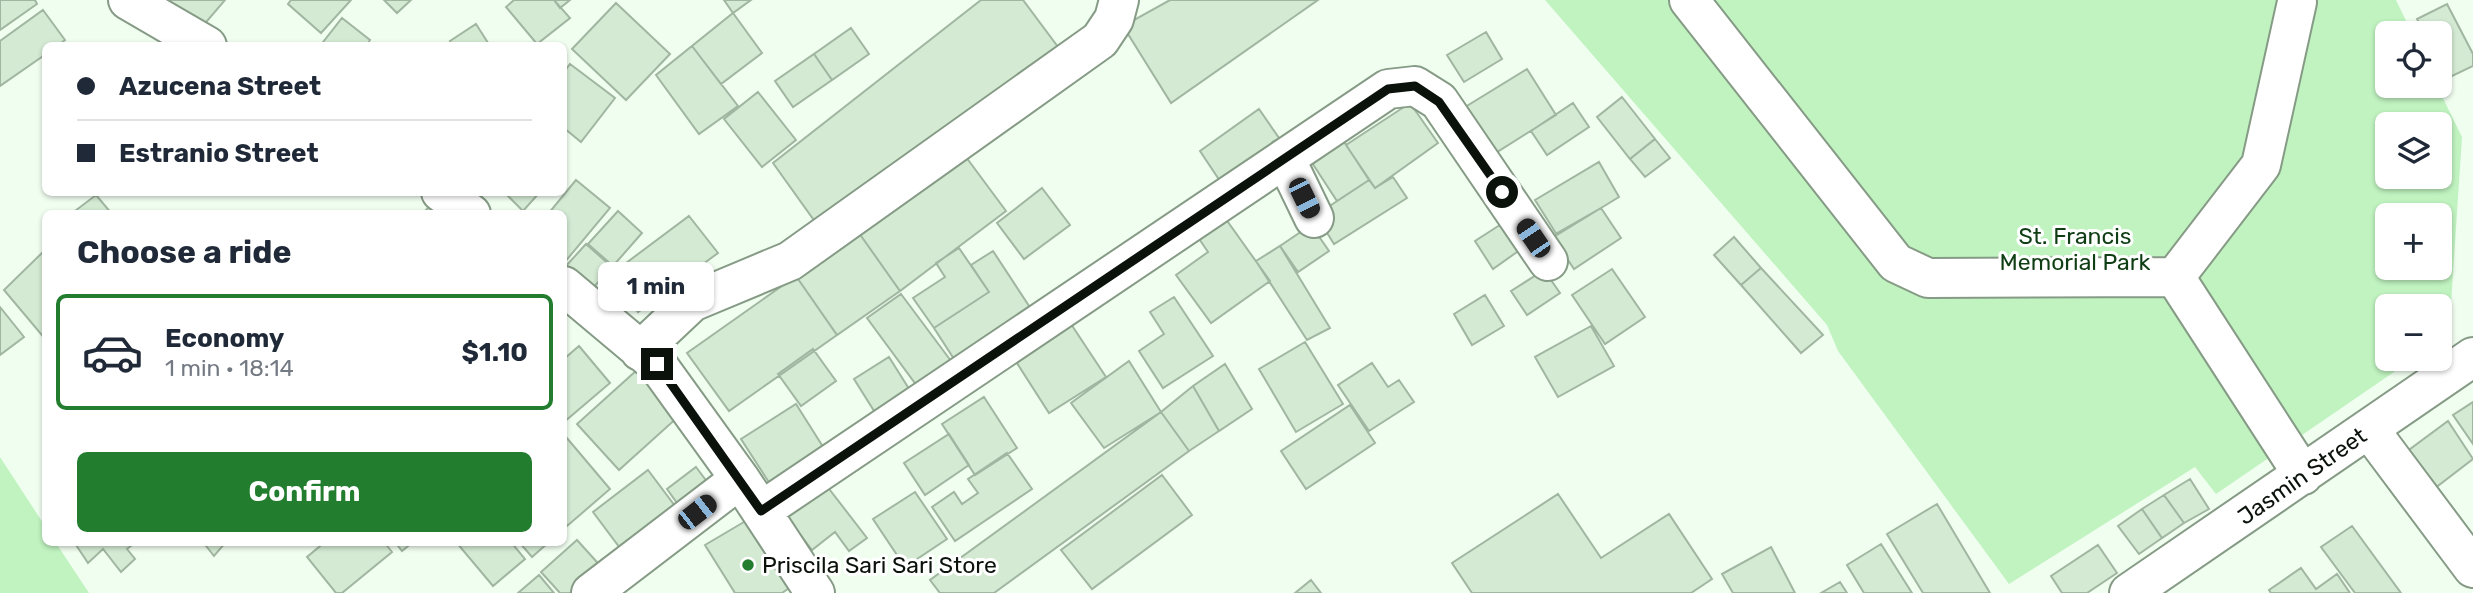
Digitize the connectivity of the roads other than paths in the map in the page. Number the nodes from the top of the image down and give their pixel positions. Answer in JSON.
{"nodes":[{"id":1,"x":128,"y":0,"type":"edge"},
{"id":2,"x":1119,"y":0,"type":"edge"},
{"id":3,"x":1689,"y":0,"type":"edge"},
{"id":4,"x":2297,"y":2,"type":"dead end"},
{"id":5,"x":200,"y":42,"type":"edge"},
{"id":6,"x":1285,"y":158,"type":"junction"},
{"id":7,"x":446,"y":196,"type":"edge"},
{"id":8,"x":466,"y":210,"type":"edge"},
{"id":9,"x":1314,"y":218,"type":"dead end"},
{"id":10,"x":1548,"y":261,"type":"dead end"},
{"id":11,"x":2175,"y":277,"type":"junction"},
{"id":12,"x":567,"y":289,"type":"edge"},
{"id":13,"x":640,"y":351,"type":"junction"},
{"id":14,"x":2473,"y":357,"type":"edge"},
{"id":15,"x":2369,"y":429,"type":"junction"},
{"id":16,"x":2302,"y":475,"type":"junction"},
{"id":17,"x":740,"y":479,"type":"junction"},
{"id":18,"x":761,"y":511,"type":"junction"},
{"id":19,"x":2473,"y":568,"type":"edge"},
{"id":20,"x":591,"y":593,"type":"edge"},
{"id":21,"x":815,"y":593,"type":"edge"},
{"id":22,"x":2129,"y":593,"type":"edge"}],
"edges":[{"from":1,"to":5,"type":"street"},
{"from":2,"to":13,"type":"street"},
{"from":3,"to":11,"type":"street"},
{"from":4,"to":11,"type":"street"},
{"from":6,"to":9,"type":"street"},
{"from":6,"to":10,"type":"street"},
{"from":6,"to":18,"type":"street"},
{"from":7,"to":8,"type":"street"},
{"from":11,"to":16,"type":"street"},
{"from":12,"to":13,"type":"street"},
{"from":13,"to":17,"type":"street"},
{"from":14,"to":15,"type":"street","name":"Jasmin Street"},
{"from":15,"to":16,"type":"street","name":"Jasmin Street"},
{"from":15,"to":19,"type":"street"},
{"from":16,"to":22,"type":"street","name":"Jasmin Street"},
{"from":17,"to":18,"type":"street"},
{"from":17,"to":20,"type":"street"},
{"from":18,"to":21,"type":"street"}]}
